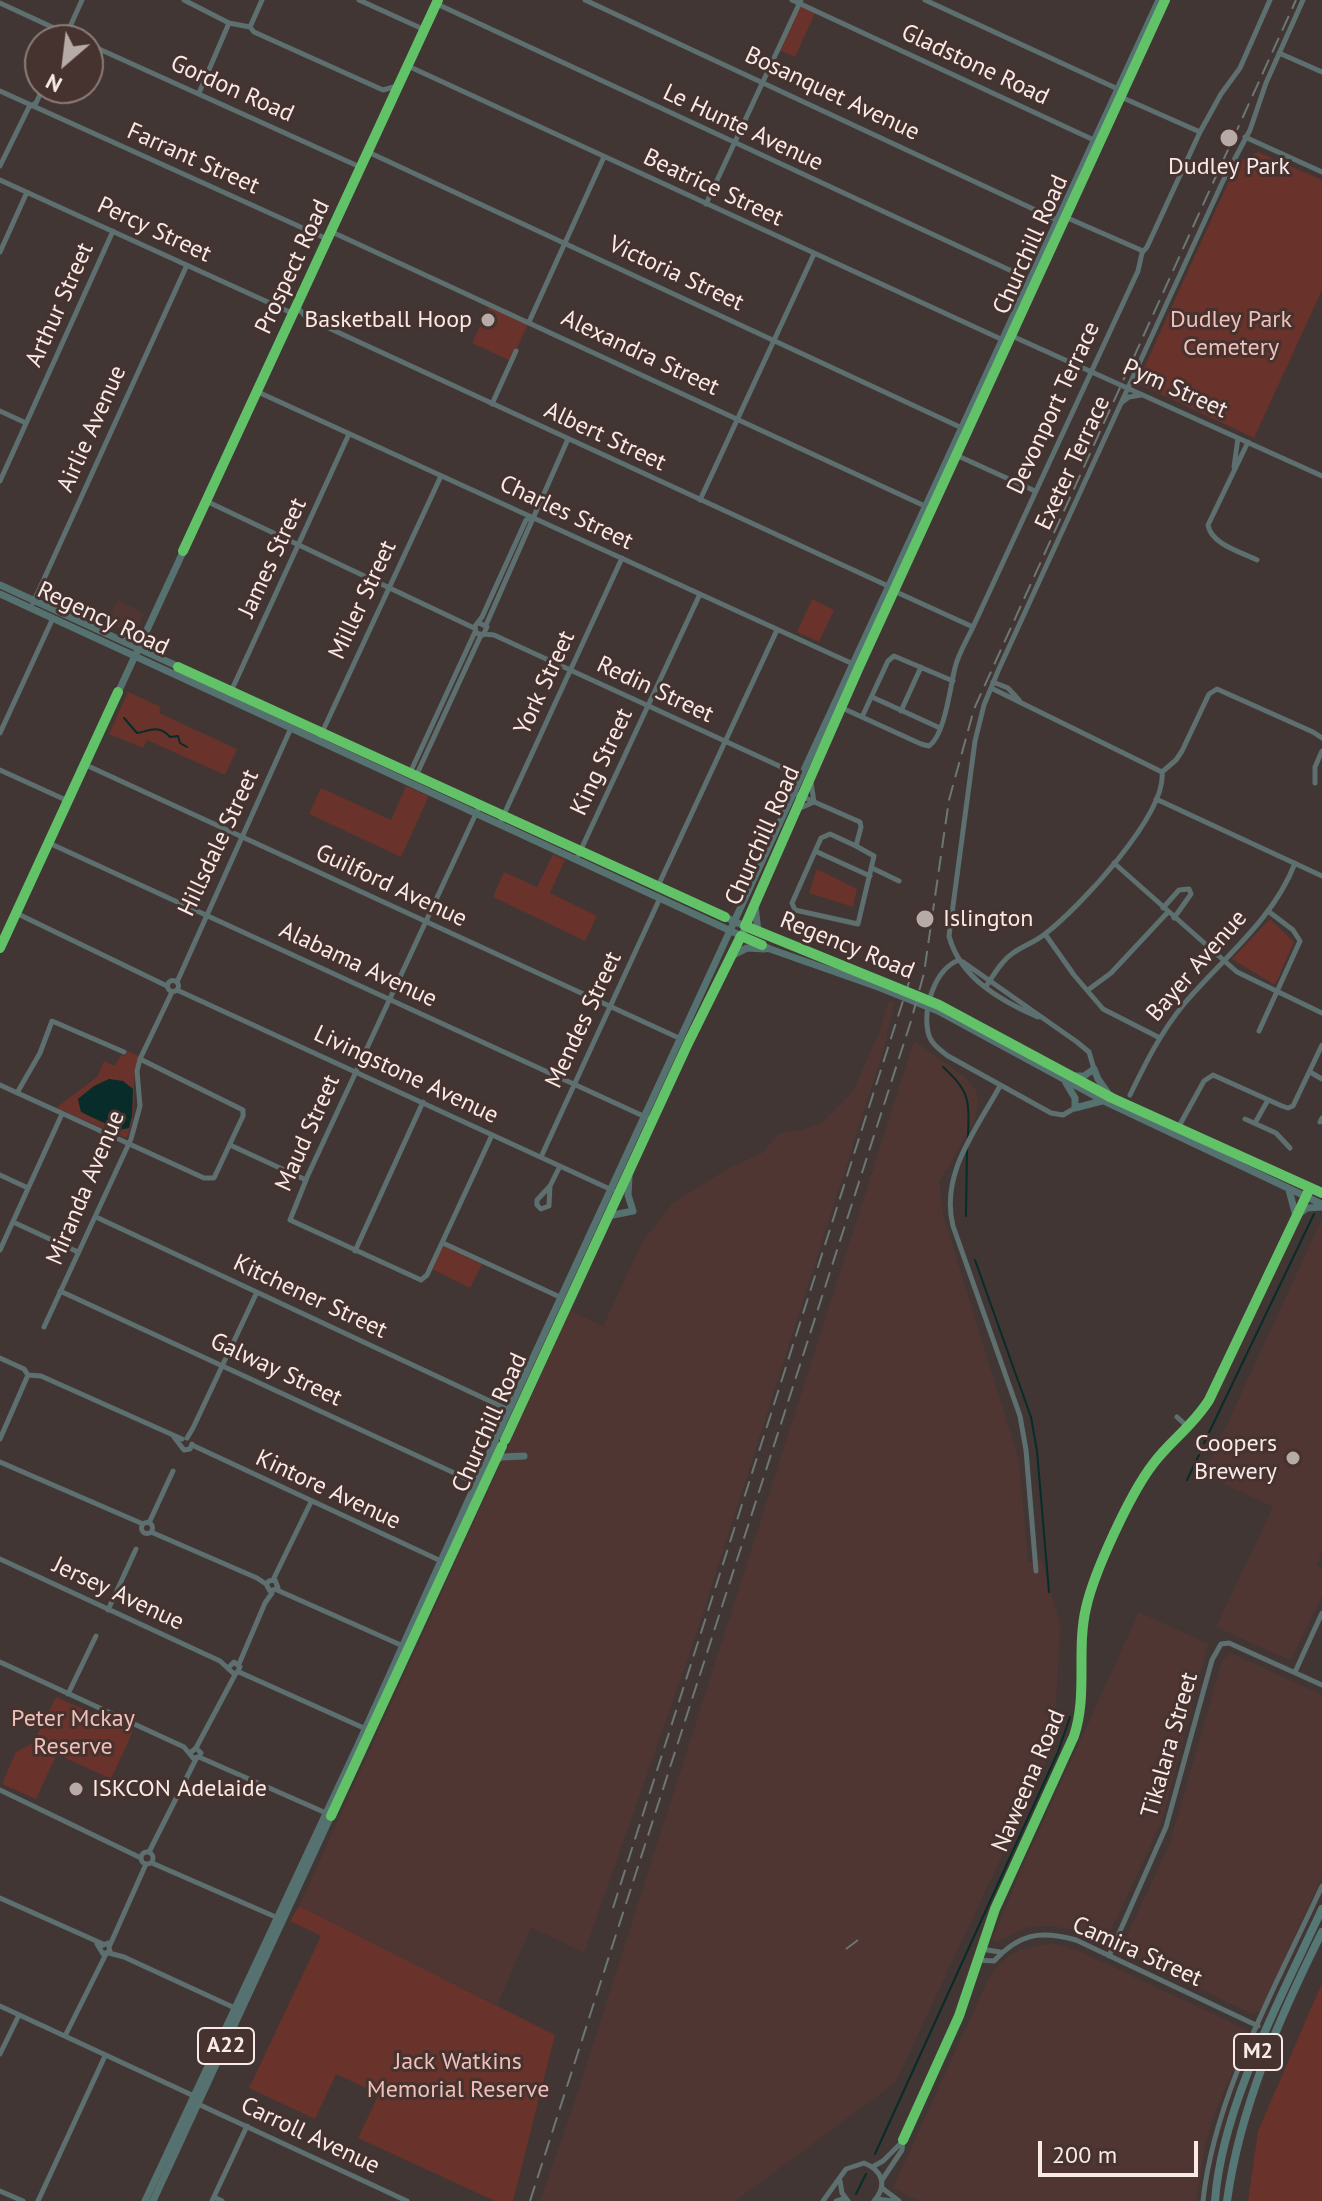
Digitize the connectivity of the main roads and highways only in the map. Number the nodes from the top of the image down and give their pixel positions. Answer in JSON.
{"nodes":[{"id":1,"x":438,"y":2,"type":"edge"},
{"id":2,"x":1161,"y":3,"type":"edge"},
{"id":3,"x":1010,"y":332,"type":"junction"},
{"id":4,"x":997,"y":355,"type":"junction"},
{"id":5,"x":965,"y":430,"type":"junction"},
{"id":6,"x":0,"y":585,"type":"edge"},
{"id":7,"x":0,"y":594,"type":"edge"},
{"id":8,"x":32,"y":605,"type":"junction"},
{"id":9,"x":147,"y":631,"type":"junction"},
{"id":10,"x":118,"y":639,"type":"junction"},
{"id":11,"x":137,"y":653,"type":"junction"},
{"id":12,"x":156,"y":657,"type":"junction"},
{"id":13,"x":230,"y":694,"type":"junction"},
{"id":14,"x":320,"y":736,"type":"junction"},
{"id":15,"x":798,"y":795,"type":"junction"},
{"id":16,"x":478,"y":809,"type":"junction"},
{"id":17,"x":579,"y":855,"type":"junction"},
{"id":18,"x":755,"y":905,"type":"junction"},
{"id":19,"x":736,"y":922,"type":"junction"},
{"id":20,"x":745,"y":926,"type":"junction"},
{"id":21,"x":731,"y":931,"type":"junction"},
{"id":22,"x":758,"y":932,"type":"junction"},
{"id":23,"x":741,"y":936,"type":"junction"},
{"id":24,"x":0,"y":948,"type":"edge"},
{"id":25,"x":770,"y":949,"type":"junction"},
{"id":26,"x":733,"y":955,"type":"junction"},
{"id":27,"x":879,"y":984,"type":"junction"},
{"id":28,"x":1066,"y":1078,"type":"junction"},
{"id":29,"x":1108,"y":1100,"type":"junction"},
{"id":30,"x":649,"y":1118,"type":"junction"},
{"id":31,"x":1176,"y":1131,"type":"junction"},
{"id":32,"x":1263,"y":1166,"type":"junction"},
{"id":33,"x":629,"y":1170,"type":"junction"},
{"id":34,"x":1259,"y":1175,"type":"junction"},
{"id":35,"x":1287,"y":1188,"type":"junction"},
{"id":36,"x":1322,"y":1193,"type":"edge"},
{"id":37,"x":1322,"y":1205,"type":"edge"},
{"id":38,"x":608,"y":1216,"type":"junction"},
{"id":39,"x":565,"y":1300,"type":"junction"},
{"id":40,"x":524,"y":1456,"type":"dead end"},
{"id":41,"x":495,"y":1461,"type":"junction"},
{"id":42,"x":329,"y":1814,"type":"junction"},
{"id":43,"x":298,"y":1890,"type":"junction"},
{"id":44,"x":283,"y":1907,"type":"junction"},
{"id":45,"x":1322,"y":1909,"type":"edge"},
{"id":46,"x":1322,"y":1932,"type":"edge"},
{"id":47,"x":238,"y":2010,"type":"junction"},
{"id":48,"x":196,"y":2100,"type":"junction"},
{"id":49,"x":145,"y":2201,"type":"edge"},
{"id":50,"x":153,"y":2201,"type":"edge"},
{"id":51,"x":1215,"y":2201,"type":"edge"},
{"id":52,"x":1227,"y":2201,"type":"edge"}],
"edges":[{"from":1,"to":9,"type":"main road","name":"Prospect Road"},
{"from":2,"to":3,"type":"main road","name":"Churchill Road","number":"A22"},
{"from":3,"to":4,"type":"main road"},
{"from":3,"to":4,"type":"main road","name":"Churchill Road","number":"A22"},
{"from":3,"to":5,"type":"main road","name":"Churchill Road","number":"A22"},
{"from":4,"to":5,"type":"main road","name":"Churchill Road","number":"A22"},
{"from":5,"to":15,"type":"main road","name":"Churchill Road","number":"A22"},
{"from":6,"to":8,"type":"main road","name":"Regency Road"},
{"from":7,"to":8,"type":"main road","name":"Regency Road"},
{"from":8,"to":10,"type":"main road","name":"Regency Road"},
{"from":8,"to":11,"type":"main road","name":"Regency Road"},
{"from":9,"to":10,"type":"main road"},
{"from":9,"to":11,"type":"main road","name":"Prospect Road"},
{"from":9,"to":12,"type":"main road"},
{"from":10,"to":11,"type":"main road","name":"Regency Road"},
{"from":11,"to":12,"type":"main road","name":"Regency Road"},
{"from":11,"to":13,"type":"main road","name":"Regency Road"},
{"from":11,"to":24,"type":"main road","name":"Prospect Road"},
{"from":12,"to":13,"type":"main road","name":"Regency Road"},
{"from":13,"to":14,"type":"main road","name":"Regency Road"},
{"from":13,"to":14,"type":"main road","name":"Regency Road"},
{"from":14,"to":16,"type":"main road","name":"Regency Road"},
{"from":14,"to":16,"type":"main road","name":"Regency Road"},
{"from":15,"to":18,"type":"main road","name":"Churchill Road","number":"A22"},
{"from":15,"to":19,"type":"main road","name":"Churchill Road","number":"A22"},
{"from":16,"to":17,"type":"main road","name":"Regency Road"},
{"from":17,"to":19,"type":"main road","name":"Regency Road"},
{"from":17,"to":21,"type":"main road","name":"Regency Road"},
{"from":18,"to":20,"type":"main road","name":"Churchill Road","number":"A22"},
{"from":18,"to":22,"type":"main road"},
{"from":19,"to":20,"type":"main road","name":"Regency Road"},
{"from":19,"to":21,"type":"main road","name":"Churchill Road","number":"A22"},
{"from":20,"to":22,"type":"main road","name":"Regency Road"},
{"from":20,"to":23,"type":"main road","name":"Churchill Road","number":"A22"},
{"from":21,"to":23,"type":"main road","name":"Regency Road"},
{"from":21,"to":30,"type":"main road","name":"Churchill Road","number":"A22"},
{"from":22,"to":27,"type":"main road","name":"Regency Road"},
{"from":23,"to":25,"type":"main road","name":"Regency Road"},
{"from":23,"to":26,"type":"main road","name":"Churchill Road","number":"A22"},
{"from":25,"to":26,"type":"main road"},
{"from":25,"to":27,"type":"main road","name":"Regency Road"},
{"from":26,"to":30,"type":"main road","name":"Churchill Road","number":"A22"},
{"from":27,"to":28,"type":"main road","name":"Regency Road"},
{"from":28,"to":29,"type":"main road","name":"Regency Road"},
{"from":28,"to":29,"type":"main road"},
{"from":28,"to":29,"type":"main road"},
{"from":29,"to":31,"type":"main road","name":"Regency Road"},
{"from":30,"to":33,"type":"main road","name":"Churchill Road","number":"A22"},
{"from":30,"to":39,"type":"main road","name":"Churchill Road","number":"A22"},
{"from":31,"to":32,"type":"main road","name":"Regency Road"},
{"from":31,"to":34,"type":"main road","name":"Regency Road"},
{"from":32,"to":34,"type":"main road"},
{"from":32,"to":36,"type":"main road","name":"Regency Road"},
{"from":33,"to":38,"type":"main road","name":"Churchill Road","number":"A22"},
{"from":33,"to":38,"type":"main road"},
{"from":34,"to":35,"type":"main road","name":"Regency Road"},
{"from":35,"to":37,"type":"main road","name":"Regency Road"},
{"from":35,"to":37,"type":"main road"},
{"from":38,"to":39,"type":"main road","name":"Churchill Road","number":"A22"},
{"from":39,"to":41,"type":"main road","name":"Churchill Road","number":"A22"},
{"from":39,"to":42,"type":"main road","name":"Churchill Road","number":"A22"},
{"from":40,"to":41,"type":"main road"},
{"from":41,"to":42,"type":"main road","name":"Churchill Road","number":"A22"},
{"from":42,"to":43,"type":"main road","name":"Churchill Road","number":"A22"},
{"from":42,"to":44,"type":"main road","name":"Churchill Road","number":"A22"},
{"from":43,"to":44,"type":"main road"},
{"from":43,"to":47,"type":"main road","name":"Churchill Road","number":"A22"},
{"from":44,"to":47,"type":"main road","name":"Churchill Road","number":"A22"},
{"from":45,"to":51,"type":"highway","number":"M2"},
{"from":46,"to":52,"type":"highway","number":"M2"},
{"from":47,"to":48,"type":"main road","name":"Churchill Road","number":"A22"},
{"from":48,"to":49,"type":"main road","name":"Churchill Road","number":"A22"},
{"from":48,"to":50,"type":"main road","name":"Churchill Road","number":"A22"}]}
